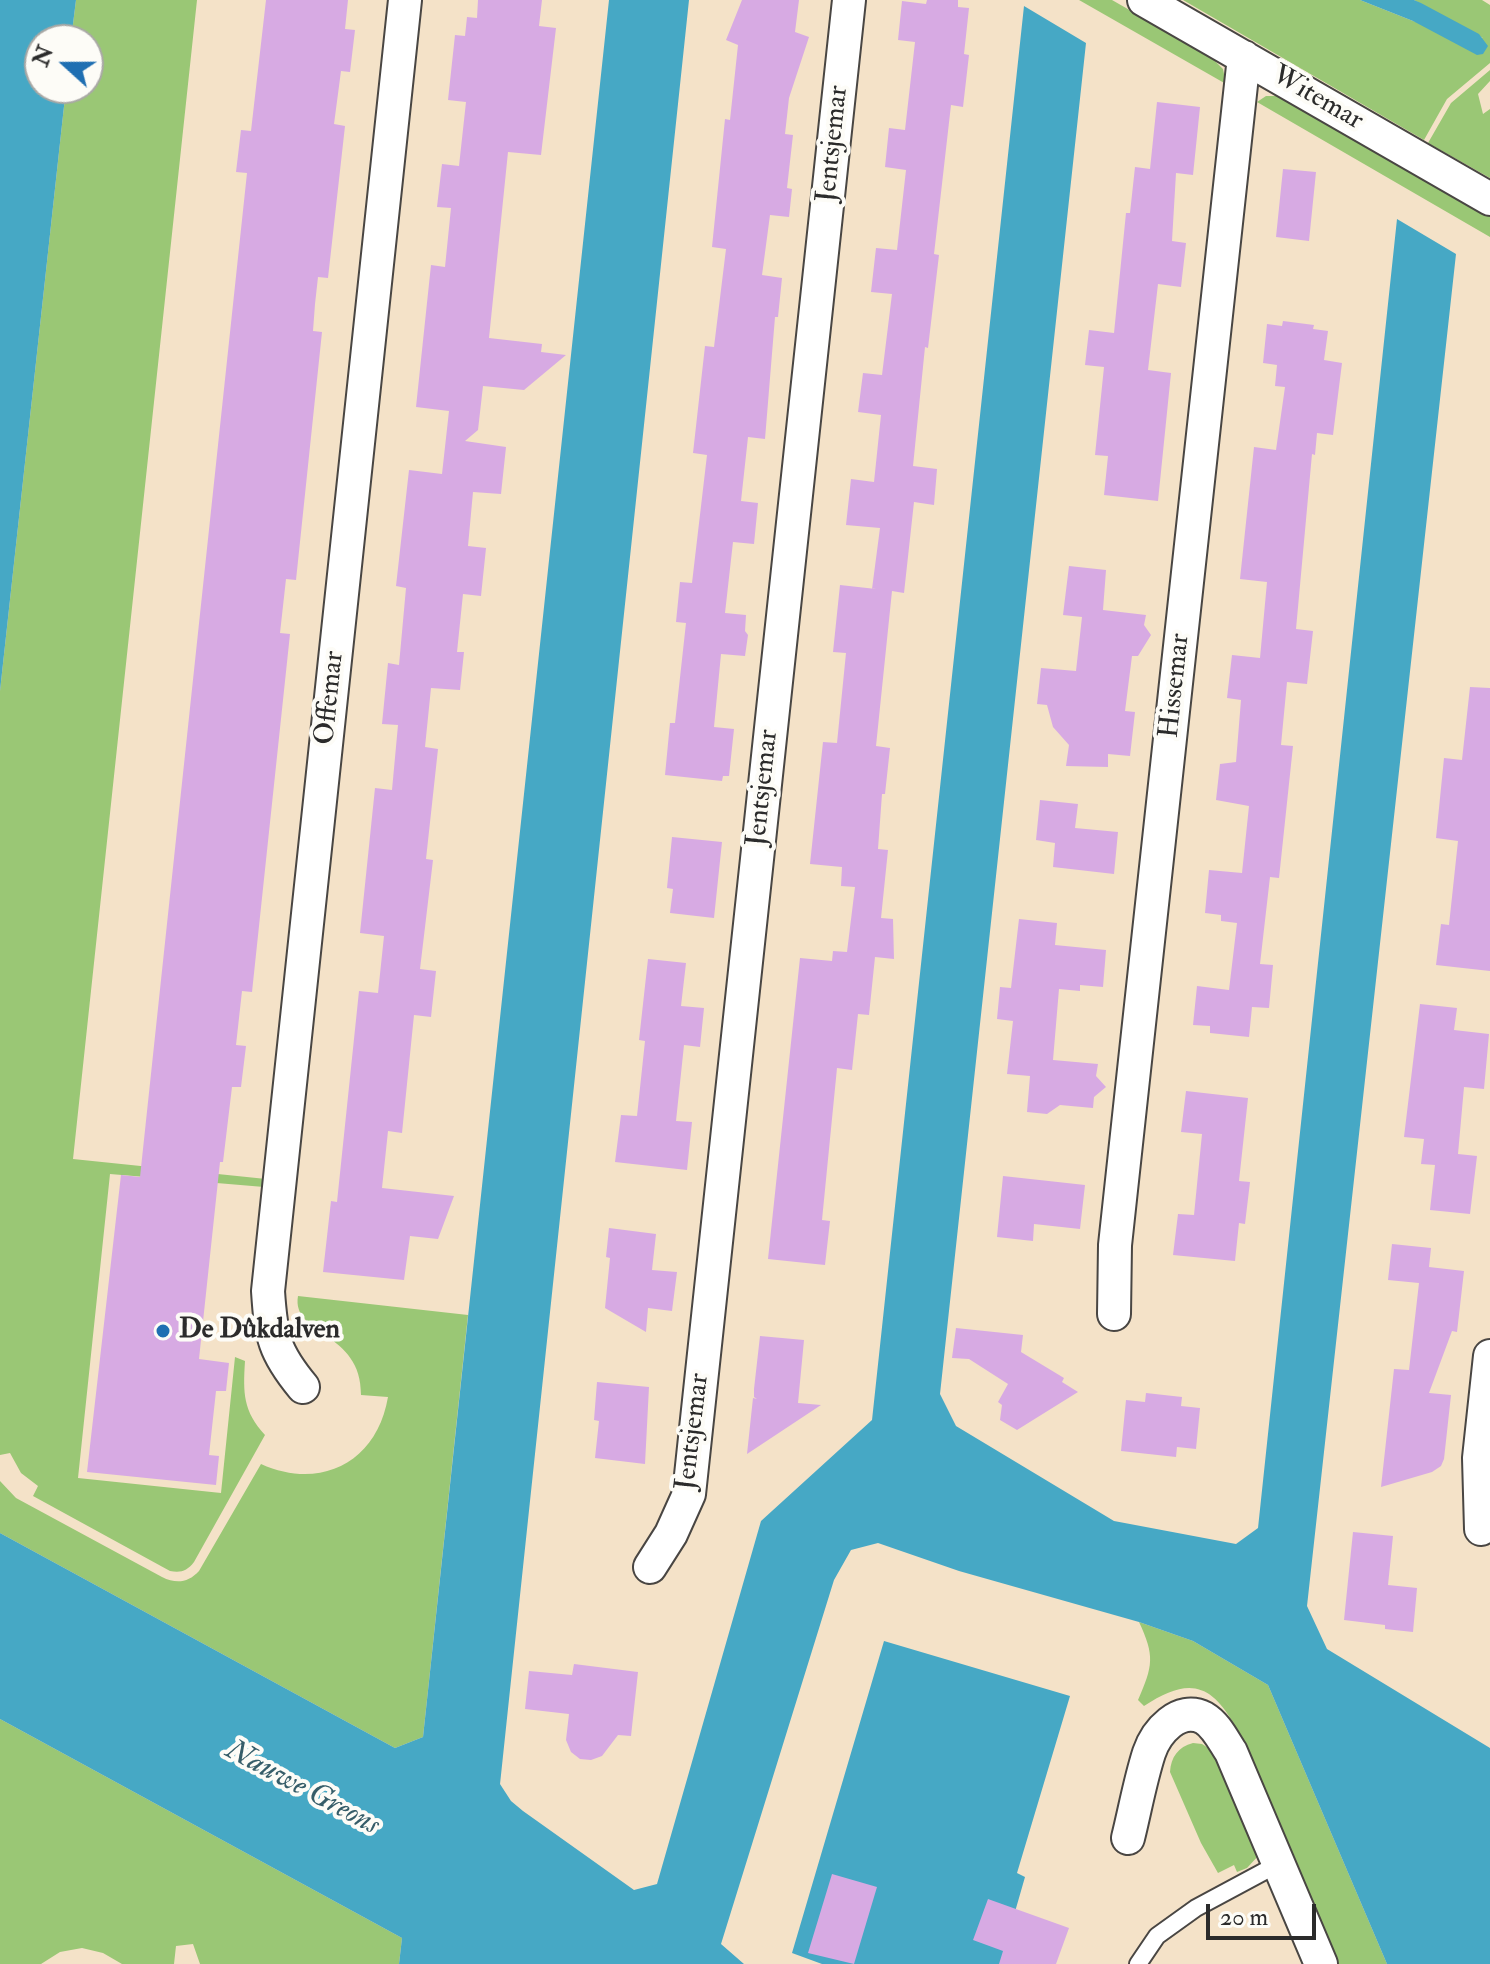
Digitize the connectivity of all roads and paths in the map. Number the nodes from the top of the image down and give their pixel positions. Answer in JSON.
{"nodes":[{"id":1,"x":405,"y":0,"type":"edge"},
{"id":2,"x":849,"y":0,"type":"edge"},
{"id":3,"x":1144,"y":0,"type":"edge"},
{"id":4,"x":1244,"y":57,"type":"junction"},
{"id":5,"x":1490,"y":199,"type":"edge"},
{"id":6,"x":1114,"y":1314,"type":"dead end"},
{"id":7,"x":1490,"y":1356,"type":"edge"},
{"id":8,"x":303,"y":1387,"type":"dead end"},
{"id":9,"x":1481,"y":1529,"type":"dead end"},
{"id":10,"x":650,"y":1567,"type":"dead end"},
{"id":11,"x":1128,"y":1838,"type":"dead end"},
{"id":12,"x":1278,"y":1864,"type":"junction"},
{"id":13,"x":1138,"y":1964,"type":"edge"},
{"id":14,"x":1321,"y":1964,"type":"edge"}],
"edges":[{"from":1,"to":8,"type":"street","name":"Offemar"},
{"from":2,"to":10,"type":"street","name":"Jentsjemar"},
{"from":3,"to":4,"type":"street","name":"Witemar"},
{"from":4,"to":5,"type":"street","name":"Witemar"},
{"from":4,"to":6,"type":"street","name":"Hissemar"},
{"from":7,"to":9,"type":"street"},
{"from":11,"to":12,"type":"street"},
{"from":12,"to":13,"type":"lane"},
{"from":12,"to":14,"type":"street"}]}
